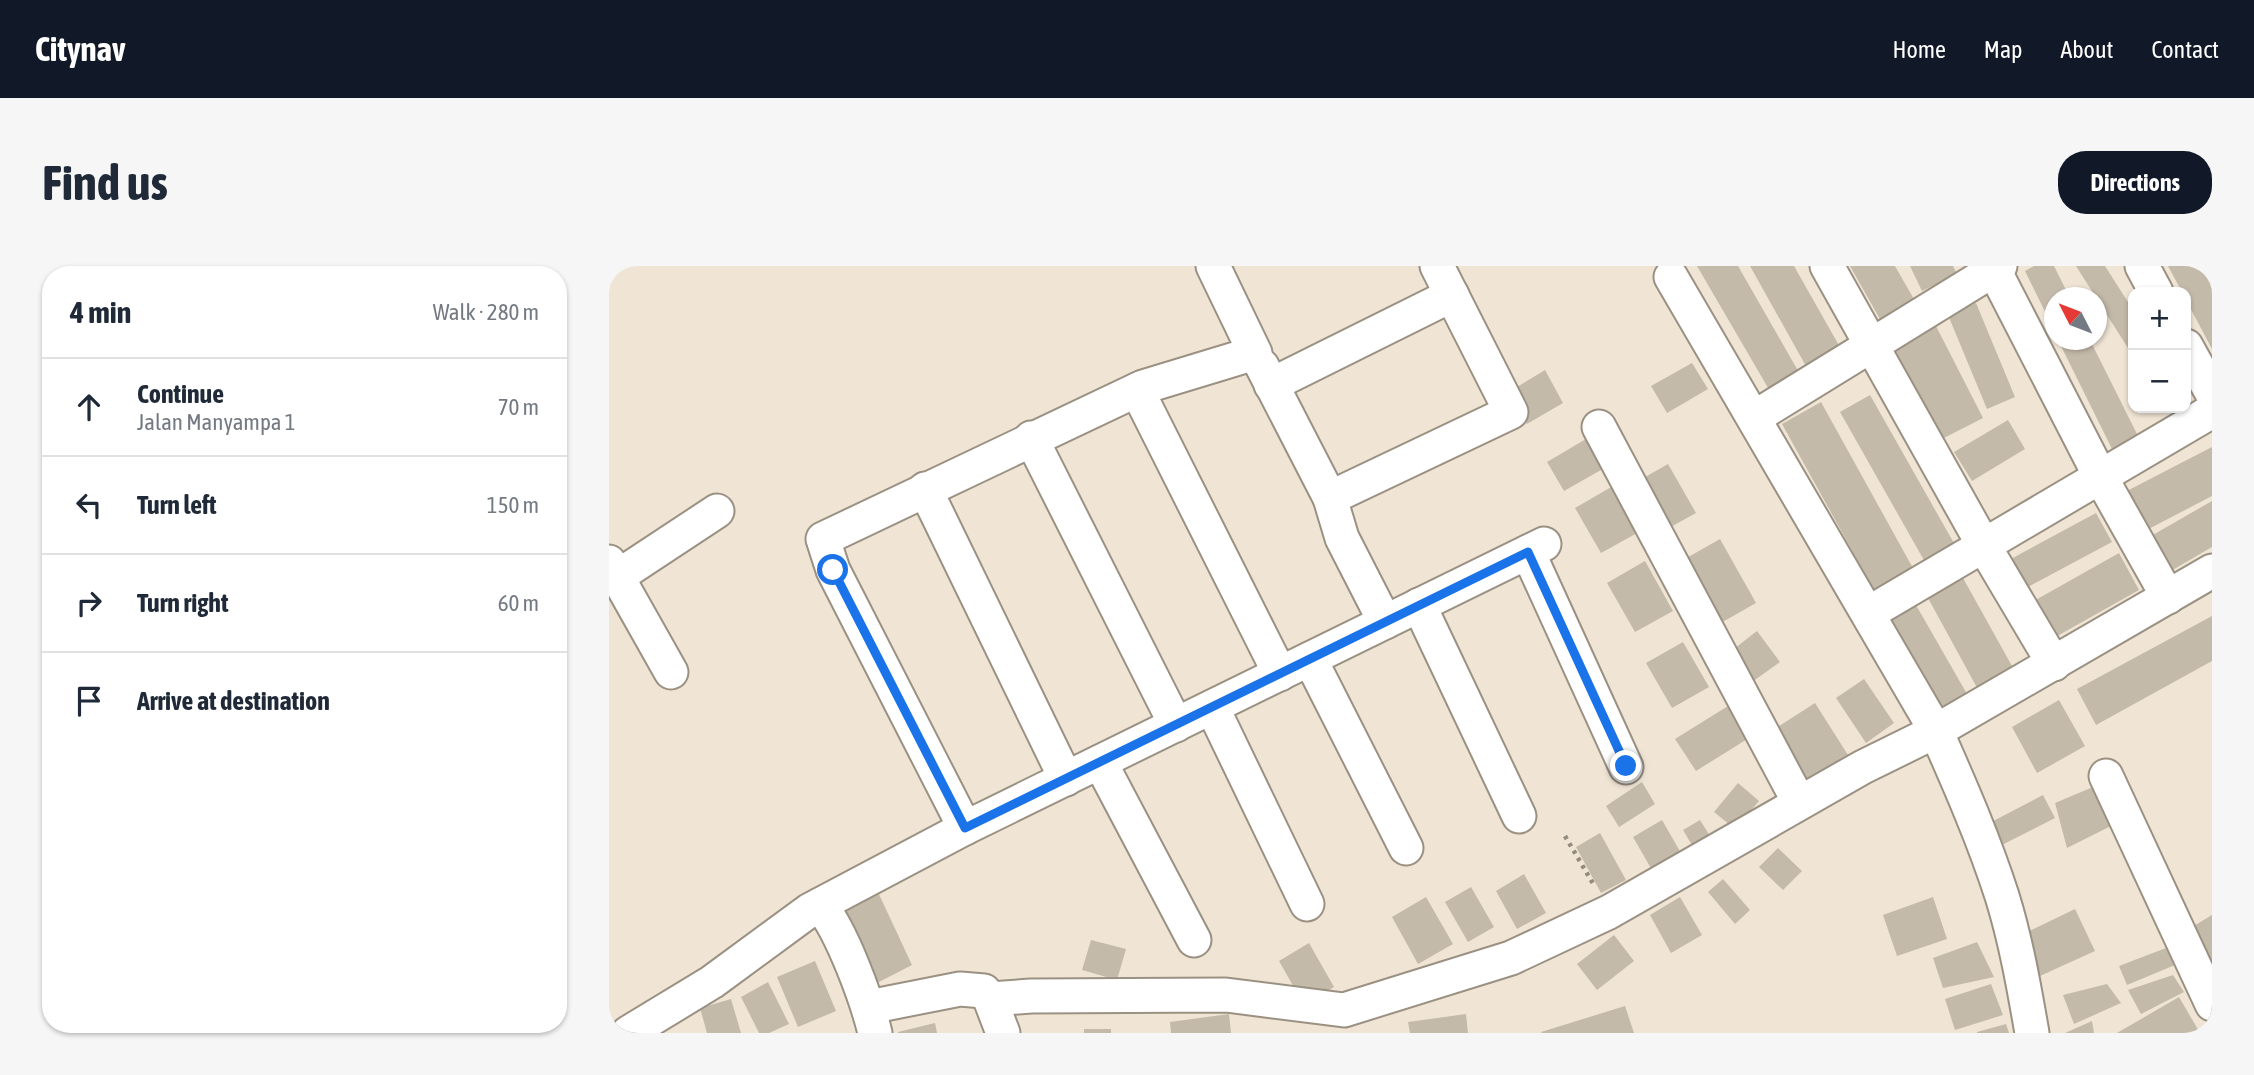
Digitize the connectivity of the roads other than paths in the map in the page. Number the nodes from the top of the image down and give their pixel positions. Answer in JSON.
{"nodes":[{"id":1,"x":1213,"y":266,"type":"edge"},
{"id":2,"x":1826,"y":266,"type":"edge"},
{"id":3,"x":2142,"y":266,"type":"edge"},
{"id":4,"x":1995,"y":267,"type":"edge"},
{"id":5,"x":1442,"y":274,"type":"edge"},
{"id":6,"x":1671,"y":277,"type":"dead end"},
{"id":7,"x":2153,"y":287,"type":"edge"},
{"id":8,"x":1872,"y":344,"type":"junction"},
{"id":9,"x":2189,"y":350,"type":"edge"},
{"id":10,"x":1255,"y":353,"type":"junction"},
{"id":11,"x":1271,"y":385,"type":"junction"},
{"id":12,"x":1137,"y":390,"type":"junction"},
{"id":13,"x":2212,"y":393,"type":"edge"},
{"id":14,"x":2212,"y":411,"type":"edge"},
{"id":15,"x":1755,"y":417,"type":"junction"},
{"id":16,"x":1599,"y":427,"type":"dead end"},
{"id":17,"x":1031,"y":438,"type":"junction"},
{"id":18,"x":2100,"y":476,"type":"junction"},
{"id":19,"x":925,"y":489,"type":"junction"},
{"id":20,"x":1329,"y":498,"type":"junction"},
{"id":21,"x":717,"y":511,"type":"dead end"},
{"id":22,"x":1984,"y":546,"type":"junction"},
{"id":23,"x":613,"y":570,"type":"edge"},
{"id":24,"x":2212,"y":571,"type":"edge"},
{"id":25,"x":2168,"y":597,"type":"junction"},
{"id":26,"x":1419,"y":606,"type":"junction"},
{"id":27,"x":1869,"y":613,"type":"junction"},
{"id":28,"x":1385,"y":622,"type":"junction"},
{"id":29,"x":1310,"y":659,"type":"junction"},
{"id":30,"x":2054,"y":664,"type":"junction"},
{"id":31,"x":671,"y":672,"type":"dead end"},
{"id":32,"x":1280,"y":674,"type":"junction"},
{"id":33,"x":1212,"y":708,"type":"junction"},
{"id":34,"x":1176,"y":724,"type":"junction"},
{"id":35,"x":1936,"y":731,"type":"junction"},
{"id":36,"x":1100,"y":762,"type":"junction"},
{"id":37,"x":1626,"y":766,"type":"dead end"},
{"id":38,"x":2106,"y":776,"type":"dead end"},
{"id":39,"x":1066,"y":779,"type":"junction"},
{"id":40,"x":1799,"y":802,"type":"junction"},
{"id":41,"x":1519,"y":816,"type":"dead end"},
{"id":42,"x":965,"y":828,"type":"junction"},
{"id":43,"x":1406,"y":848,"type":"dead end"},
{"id":44,"x":1307,"y":904,"type":"dead end"},
{"id":45,"x":821,"y":905,"type":"junction"},
{"id":46,"x":1194,"y":940,"type":"dead end"},
{"id":47,"x":991,"y":999,"type":"junction"},
{"id":48,"x":2212,"y":1004,"type":"edge"},
{"id":49,"x":872,"y":1020,"type":"edge"},
{"id":50,"x":628,"y":1033,"type":"edge"},
{"id":51,"x":1003,"y":1033,"type":"edge"},
{"id":52,"x":2032,"y":1033,"type":"edge"}],
"edges":[{"from":1,"to":10,"type":"street"},
{"from":2,"to":8,"type":"street"},
{"from":3,"to":7,"type":"street"},
{"from":4,"to":8,"type":"street"},
{"from":4,"to":18,"type":"street"},
{"from":5,"to":11,"type":"street"},
{"from":5,"to":20,"type":"street"},
{"from":6,"to":15,"type":"street"},
{"from":8,"to":15,"type":"street"},
{"from":8,"to":22,"type":"street"},
{"from":9,"to":13,"type":"street"},
{"from":10,"to":11,"type":"street"},
{"from":10,"to":12,"type":"street"},
{"from":11,"to":20,"type":"street"},
{"from":12,"to":17,"type":"street"},
{"from":12,"to":32,"type":"street"},
{"from":14,"to":18,"type":"street"},
{"from":15,"to":27,"type":"street"},
{"from":16,"to":40,"type":"street"},
{"from":17,"to":19,"type":"street"},
{"from":17,"to":34,"type":"street"},
{"from":18,"to":22,"type":"street"},
{"from":18,"to":25,"type":"street"},
{"from":19,"to":39,"type":"street"},
{"from":19,"to":42,"type":"street"},
{"from":20,"to":28,"type":"street"},
{"from":21,"to":23,"type":"street"},
{"from":22,"to":27,"type":"street"},
{"from":22,"to":30,"type":"street"},
{"from":23,"to":31,"type":"street"},
{"from":24,"to":25,"type":"street"},
{"from":25,"to":30,"type":"street"},
{"from":26,"to":28,"type":"street"},
{"from":26,"to":37,"type":"street"},
{"from":26,"to":41,"type":"street"},
{"from":27,"to":35,"type":"street"},
{"from":28,"to":29,"type":"street"},
{"from":29,"to":32,"type":"street"},
{"from":29,"to":43,"type":"street"},
{"from":30,"to":35,"type":"street"},
{"from":32,"to":33,"type":"street"},
{"from":33,"to":34,"type":"street"},
{"from":33,"to":44,"type":"street"},
{"from":34,"to":36,"type":"street"},
{"from":35,"to":40,"type":"street"},
{"from":35,"to":52,"type":"street"},
{"from":36,"to":39,"type":"street"},
{"from":36,"to":46,"type":"street"},
{"from":38,"to":48,"type":"street"},
{"from":39,"to":42,"type":"street"},
{"from":40,"to":47,"type":"street"},
{"from":42,"to":45,"type":"street"},
{"from":45,"to":49,"type":"street"},
{"from":45,"to":50,"type":"street"},
{"from":47,"to":49,"type":"street"},
{"from":47,"to":51,"type":"street"}]}
